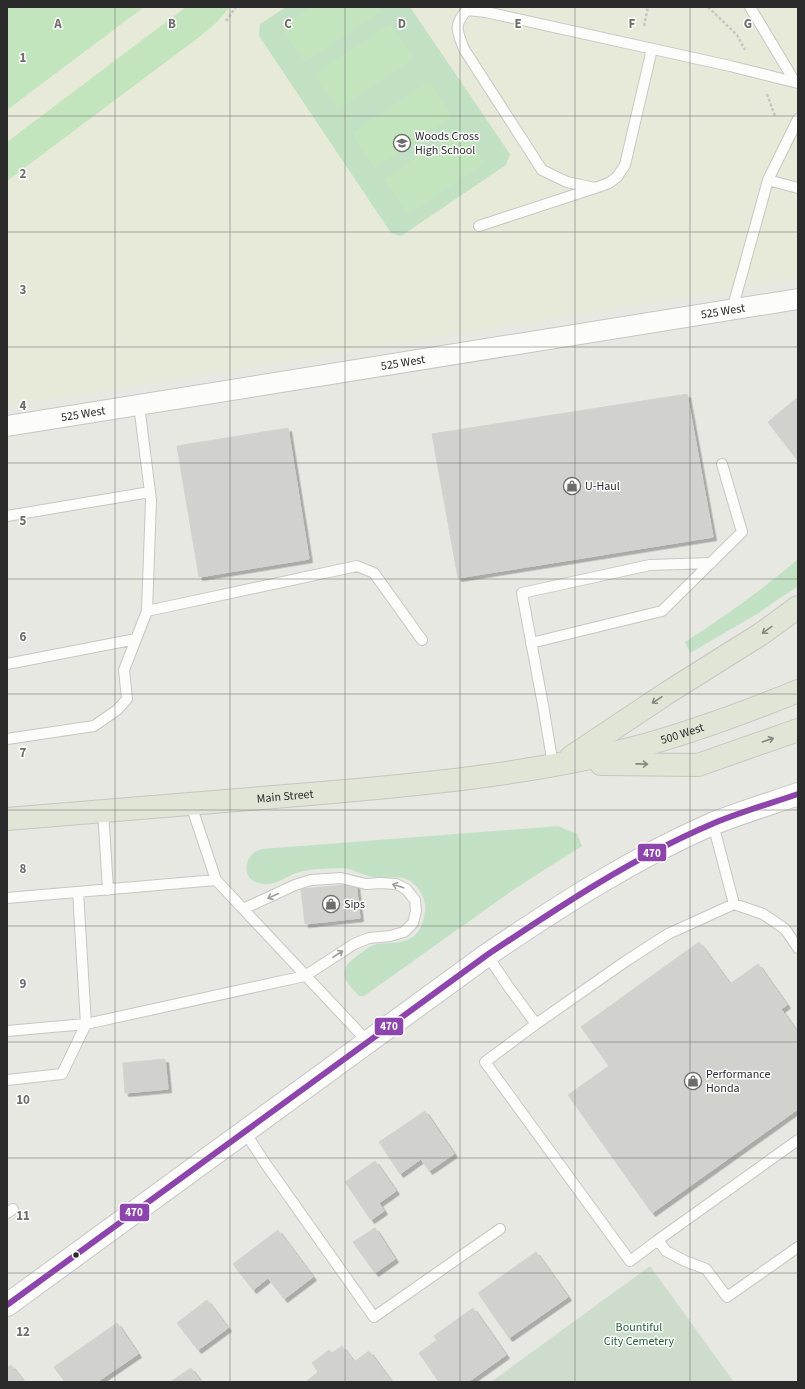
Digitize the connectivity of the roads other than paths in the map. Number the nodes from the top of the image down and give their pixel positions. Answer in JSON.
{"nodes":[{"id":1,"x":750,"y":7,"type":"edge"},
{"id":2,"x":652,"y":49,"type":"junction"},
{"id":3,"x":796,"y":83,"type":"edge"},
{"id":4,"x":798,"y":119,"type":"edge"},
{"id":5,"x":768,"y":180,"type":"junction"},
{"id":6,"x":595,"y":188,"type":"junction"},
{"id":7,"x":798,"y":188,"type":"edge"},
{"id":8,"x":479,"y":226,"type":"dead end"},
{"id":9,"x":798,"y":299,"type":"edge"},
{"id":10,"x":732,"y":310,"type":"junction"},
{"id":11,"x":139,"y":405,"type":"junction"},
{"id":12,"x":7,"y":426,"type":"edge"},
{"id":13,"x":722,"y":464,"type":"dead end"},
{"id":14,"x":150,"y":492,"type":"junction"},
{"id":15,"x":7,"y":516,"type":"edge"},
{"id":16,"x":711,"y":563,"type":"junction"},
{"id":17,"x":798,"y":607,"type":"edge"},
{"id":18,"x":146,"y":611,"type":"junction"},
{"id":19,"x":136,"y":639,"type":"junction"},
{"id":20,"x":422,"y":640,"type":"dead end"},
{"id":21,"x":532,"y":642,"type":"junction"},
{"id":22,"x":7,"y":664,"type":"edge"},
{"id":23,"x":798,"y":691,"type":"edge"},
{"id":24,"x":798,"y":730,"type":"edge"},
{"id":25,"x":7,"y":738,"type":"edge"},
{"id":26,"x":557,"y":764,"type":"junction"},
{"id":27,"x":798,"y":794,"type":"edge"},
{"id":28,"x":191,"y":805,"type":"junction"},
{"id":29,"x":103,"y":811,"type":"junction"},
{"id":30,"x":7,"y":819,"type":"edge"},
{"id":31,"x":713,"y":824,"type":"junction"},
{"id":32,"x":216,"y":880,"type":"junction"},
{"id":33,"x":108,"y":890,"type":"junction"},
{"id":34,"x":78,"y":892,"type":"junction"},
{"id":35,"x":7,"y":898,"type":"edge"},
{"id":36,"x":734,"y":904,"type":"junction"},
{"id":37,"x":243,"y":909,"type":"junction"},
{"id":38,"x":798,"y":948,"type":"edge"},
{"id":39,"x":486,"y":955,"type":"junction"},
{"id":40,"x":305,"y":976,"type":"junction"},
{"id":41,"x":86,"y":1024,"type":"junction"},
{"id":42,"x":536,"y":1024,"type":"junction"},
{"id":43,"x":7,"y":1028,"type":"edge"},
{"id":44,"x":368,"y":1042,"type":"junction"},
{"id":45,"x":7,"y":1080,"type":"edge"},
{"id":46,"x":245,"y":1132,"type":"junction"},
{"id":47,"x":798,"y":1140,"type":"edge"},
{"id":48,"x":500,"y":1229,"type":"dead end"},
{"id":49,"x":658,"y":1240,"type":"junction"},
{"id":50,"x":798,"y":1247,"type":"edge"},
{"id":51,"x":7,"y":1305,"type":"edge"}],
"edges":[{"from":1,"to":3,"type":"lane"},
{"from":2,"to":3,"type":"lane"},
{"from":2,"to":6,"type":"lane"},
{"from":2,"to":6,"type":"lane"},
{"from":4,"to":5,"type":"lane"},
{"from":5,"to":7,"type":"lane"},
{"from":5,"to":10,"type":"lane"},
{"from":6,"to":8,"type":"lane"},
{"from":9,"to":10,"type":"street","name":"525 West"},
{"from":10,"to":11,"type":"street","name":"525 West"},
{"from":11,"to":12,"type":"street","name":"525 West"},
{"from":11,"to":14,"type":"lane"},
{"from":13,"to":16,"type":"lane"},
{"from":14,"to":15,"type":"lane"},
{"from":14,"to":18,"type":"lane"},
{"from":16,"to":21,"type":"lane"},
{"from":16,"to":21,"type":"lane"},
{"from":17,"to":26,"type":"main road","one_way":true},
{"from":18,"to":19,"type":"lane"},
{"from":18,"to":20,"type":"lane"},
{"from":19,"to":22,"type":"lane"},
{"from":19,"to":25,"type":"lane"},
{"from":21,"to":26,"type":"lane"},
{"from":23,"to":26,"type":"main road","name":"500 West"},
{"from":26,"to":24,"type":"main road","one_way":true},
{"from":26,"to":28,"type":"main road","name":"Main Street"},
{"from":27,"to":31,"type":"street"},
{"from":28,"to":29,"type":"main road","name":"Main Street"},
{"from":28,"to":32,"type":"lane"},
{"from":29,"to":30,"type":"main road","name":"Main Street"},
{"from":29,"to":33,"type":"lane"},
{"from":31,"to":36,"type":"lane"},
{"from":31,"to":39,"type":"street"},
{"from":32,"to":33,"type":"lane"},
{"from":32,"to":37,"type":"lane"},
{"from":33,"to":34,"type":"lane"},
{"from":34,"to":35,"type":"lane"},
{"from":34,"to":41,"type":"lane"},
{"from":36,"to":38,"type":"lane"},
{"from":36,"to":42,"type":"lane"},
{"from":37,"to":40,"type":"lane"},
{"from":40,"to":37,"type":"lane","one_way":true},
{"from":39,"to":42,"type":"lane"},
{"from":39,"to":44,"type":"street"},
{"from":40,"to":41,"type":"lane"},
{"from":40,"to":44,"type":"lane"},
{"from":41,"to":43,"type":"lane"},
{"from":41,"to":45,"type":"lane"},
{"from":42,"to":49,"type":"lane"},
{"from":44,"to":46,"type":"street"},
{"from":46,"to":48,"type":"lane"},
{"from":46,"to":51,"type":"street"},
{"from":47,"to":49,"type":"lane"},
{"from":49,"to":50,"type":"lane"}]}
